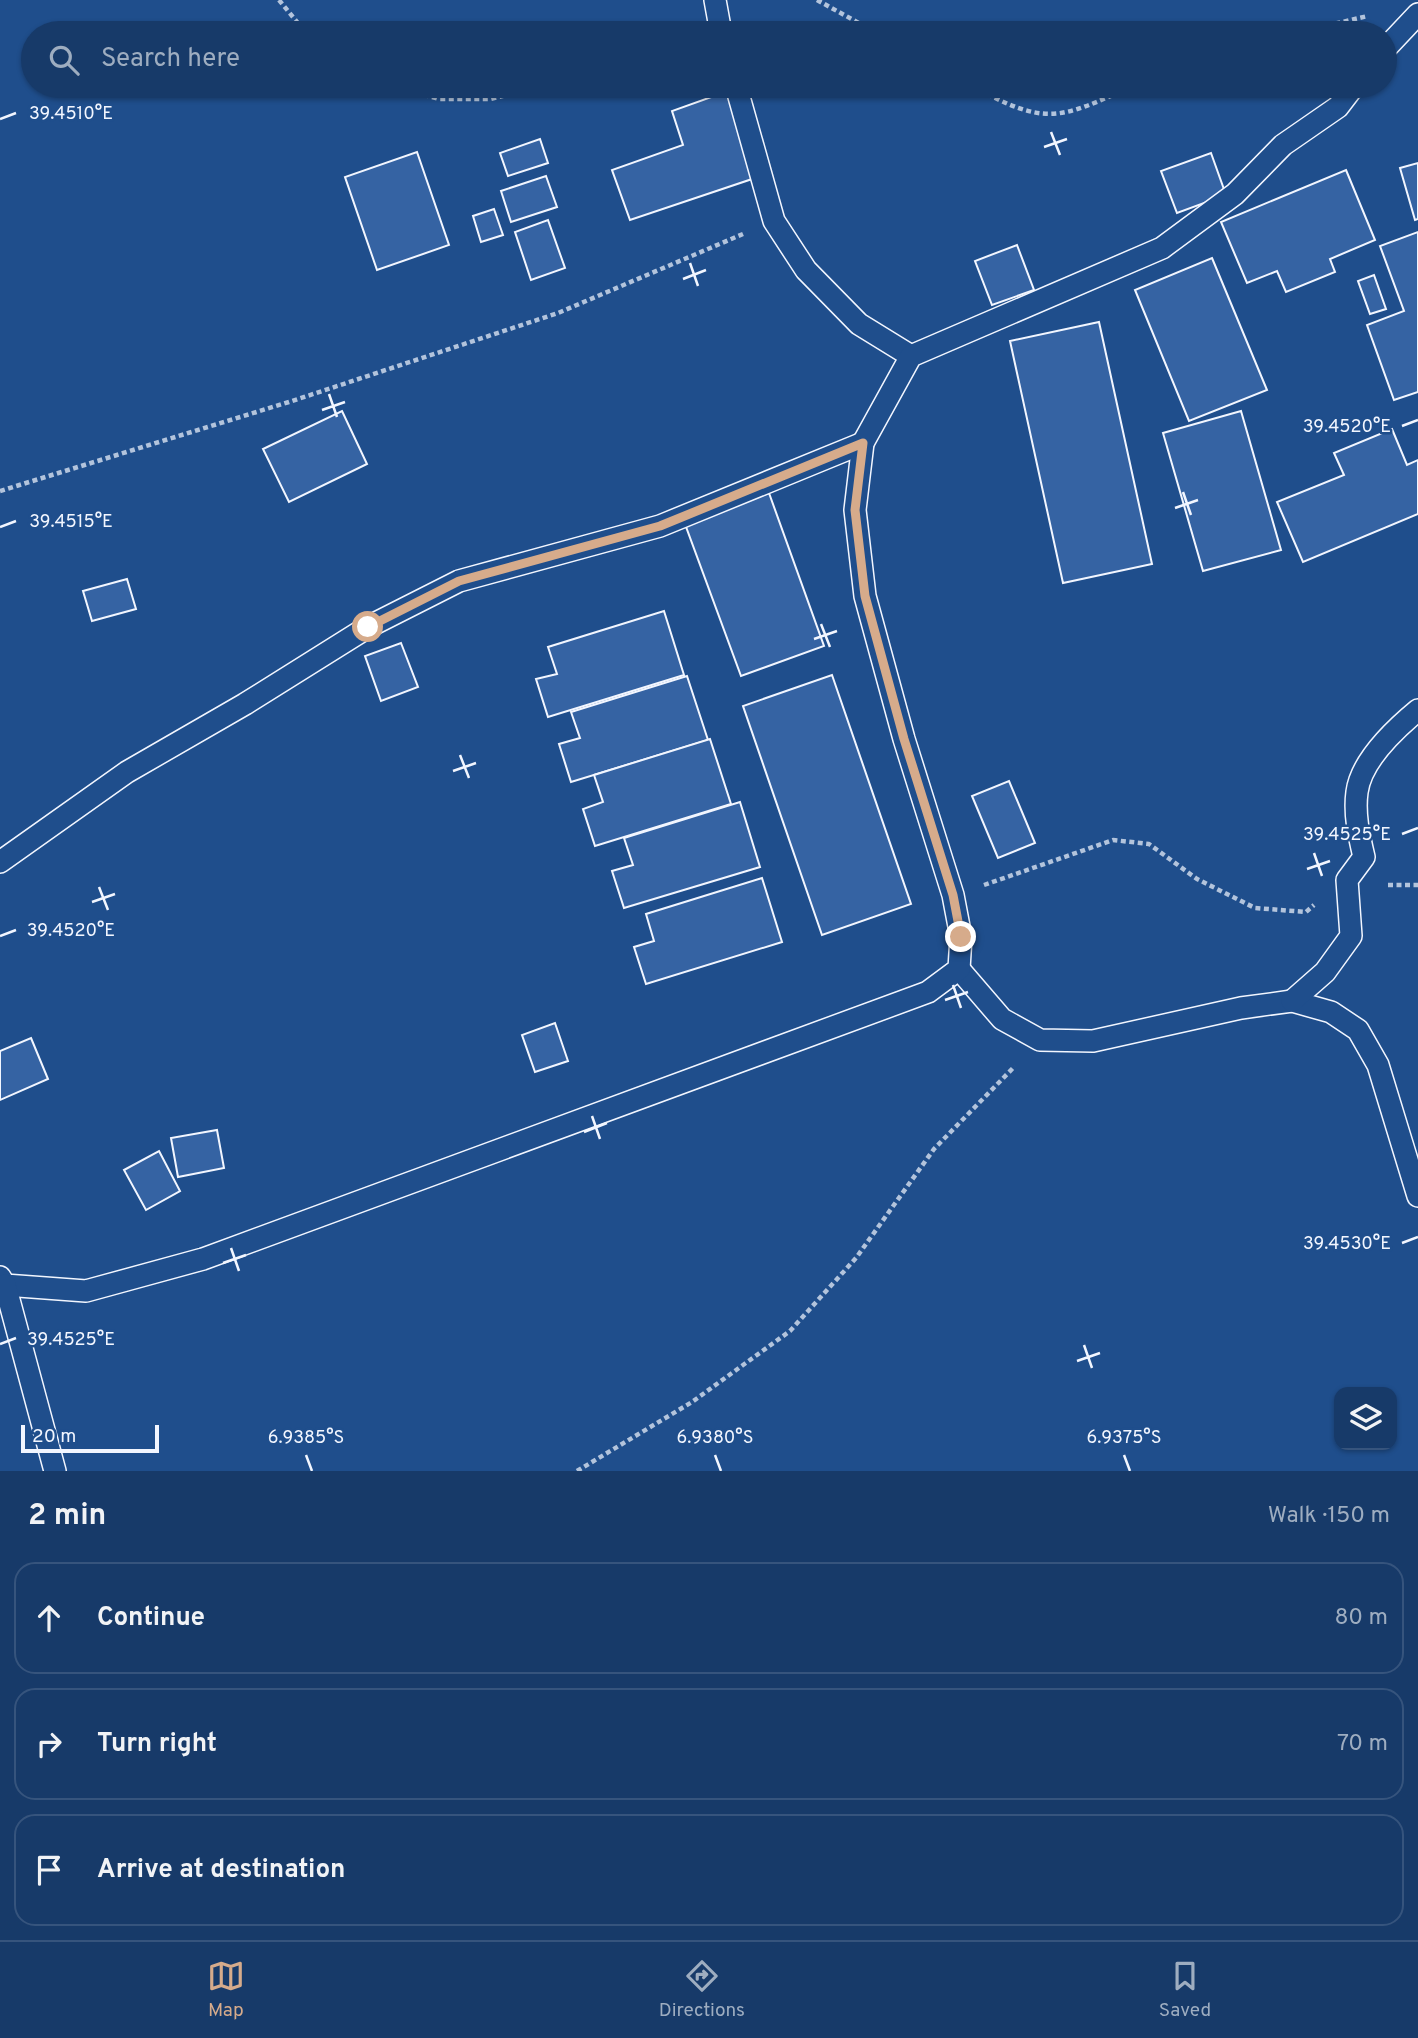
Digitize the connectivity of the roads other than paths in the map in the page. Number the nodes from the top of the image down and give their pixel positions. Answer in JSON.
{"nodes":[{"id":1,"x":715,"y":0,"type":"edge"},
{"id":2,"x":1418,"y":14,"type":"edge"},
{"id":3,"x":719,"y":21,"type":"edge"},
{"id":4,"x":1397,"y":36,"type":"edge"},
{"id":5,"x":739,"y":98,"type":"edge"},
{"id":6,"x":1345,"y":98,"type":"edge"},
{"id":7,"x":911,"y":356,"type":"junction"},
{"id":8,"x":863,"y":443,"type":"junction"},
{"id":9,"x":1418,"y":710,"type":"edge"},
{"id":10,"x":0,"y":862,"type":"edge"},
{"id":11,"x":959,"y":969,"type":"junction"},
{"id":12,"x":1292,"y":1001,"type":"junction"},
{"id":13,"x":1418,"y":1196,"type":"edge"},
{"id":14,"x":3,"y":1281,"type":"edge"},
{"id":15,"x":55,"y":1471,"type":"edge"}],
"edges":[{"from":1,"to":3,"type":"lane"},
{"from":2,"to":4,"type":"lane"},
{"from":5,"to":7,"type":"lane"},
{"from":6,"to":7,"type":"lane"},
{"from":7,"to":8,"type":"lane"},
{"from":8,"to":10,"type":"lane"},
{"from":8,"to":11,"type":"lane"},
{"from":9,"to":12,"type":"lane"},
{"from":11,"to":12,"type":"lane"},
{"from":11,"to":14,"type":"lane"},
{"from":12,"to":13,"type":"lane"},
{"from":14,"to":15,"type":"lane"}]}
